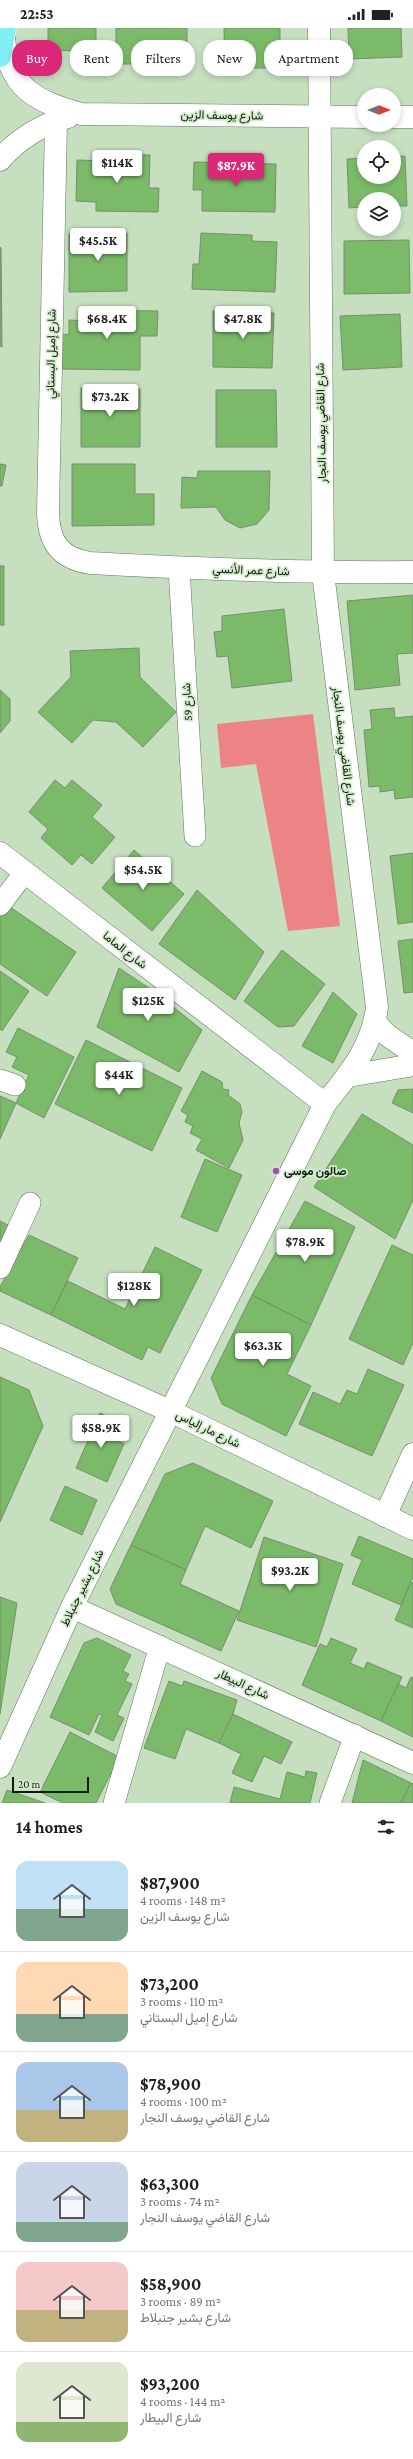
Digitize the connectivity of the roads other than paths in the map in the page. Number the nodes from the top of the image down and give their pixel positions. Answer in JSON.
{"nodes":[{"id":1,"x":319,"y":28,"type":"edge"},
{"id":2,"x":3,"y":40,"type":"edge"},
{"id":3,"x":81,"y":114,"type":"junction"},
{"id":4,"x":319,"y":116,"type":"junction"},
{"id":5,"x":357,"y":117,"type":"edge"},
{"id":6,"x":401,"y":117,"type":"edge"},
{"id":7,"x":413,"y":117,"type":"edge"},
{"id":8,"x":56,"y":121,"type":"junction"},
{"id":9,"x":0,"y":160,"type":"edge"},
{"id":10,"x":90,"y":563,"type":"joint"},
{"id":11,"x":179,"y":568,"type":"junction"},
{"id":12,"x":413,"y":572,"type":"edge"},
{"id":13,"x":323,"y":573,"type":"junction"},
{"id":14,"x":195,"y":836,"type":"dead end"},
{"id":15,"x":0,"y":853,"type":"edge"},
{"id":16,"x":25,"y":872,"type":"junction"},
{"id":17,"x":0,"y":905,"type":"edge"},
{"id":18,"x":375,"y":1022,"type":"junction"},
{"id":19,"x":413,"y":1053,"type":"edge"},
{"id":20,"x":413,"y":1065,"type":"edge"},
{"id":21,"x":348,"y":1076,"type":"junction"},
{"id":22,"x":326,"y":1104,"type":"junction"},
{"id":23,"x":30,"y":1203,"type":"dead end"},
{"id":24,"x":0,"y":1268,"type":"edge"},
{"id":25,"x":0,"y":1335,"type":"edge"},
{"id":26,"x":170,"y":1411,"type":"junction"},
{"id":27,"x":413,"y":1454,"type":"edge"},
{"id":28,"x":385,"y":1516,"type":"junction"},
{"id":29,"x":413,"y":1529,"type":"edge"},
{"id":30,"x":72,"y":1607,"type":"junction"},
{"id":31,"x":160,"y":1646,"type":"junction"},
{"id":32,"x":354,"y":1735,"type":"junction"},
{"id":33,"x":413,"y":1762,"type":"edge"},
{"id":34,"x":0,"y":1768,"type":"edge"},
{"id":35,"x":114,"y":1803,"type":"edge"},
{"id":36,"x":330,"y":1803,"type":"edge"}],
"edges":[{"from":1,"to":4,"type":"street","name":"شارع القاضي يوسف النجار"},
{"from":2,"to":3,"type":"street","name":"شارع يوسف الزين"},
{"from":3,"to":4,"type":"street","name":"شارع يوسف الزين"},
{"from":3,"to":8,"type":"street","name":"شارع يوسف الزين"},
{"from":4,"to":5,"type":"street","name":"شارع يوسف الزين"},
{"from":4,"to":13,"type":"street","name":"شارع القاضي يوسف النجار"},
{"from":6,"to":7,"type":"street"},
{"from":8,"to":9,"type":"street","name":"شارع يوسف الزين"},
{"from":8,"to":10,"type":"street","name":"شارع إميل البستاني"},
{"from":10,"to":11,"type":"street","name":"شارع عمر الأنسي"},
{"from":11,"to":13,"type":"street","name":"شارع عمر الأنسي"},
{"from":11,"to":14,"type":"street","name":"شارع 59"},
{"from":12,"to":13,"type":"street","name":"شارع عمر الأنسي"},
{"from":13,"to":18,"type":"street","name":"شارع القاضي يوسف النجار"},
{"from":15,"to":16,"type":"street","name":"شارع الماما"},
{"from":16,"to":17,"type":"street"},
{"from":16,"to":22,"type":"street","name":"شارع الماما"},
{"from":18,"to":19,"type":"street"},
{"from":18,"to":21,"type":"street","name":"شارع القاضي يوسف النجار"},
{"from":20,"to":21,"type":"street"},
{"from":21,"to":22,"type":"street","name":"شارع القاضي يوسف النجار"},
{"from":22,"to":26,"type":"street","name":"شارع القاضي يوسف النجار"},
{"from":23,"to":24,"type":"street"},
{"from":25,"to":26,"type":"street","name":"شارع مار إلياس"},
{"from":26,"to":28,"type":"street","name":"شارع مار إلياس"},
{"from":26,"to":30,"type":"street","name":"شارع بشير جنبلاط"},
{"from":27,"to":28,"type":"street"},
{"from":28,"to":29,"type":"street","name":"شارع مار إلياس"},
{"from":30,"to":31,"type":"street","name":"شارع البيطار"},
{"from":30,"to":34,"type":"street","name":"شارع بشير جنبلاط"},
{"from":31,"to":32,"type":"street","name":"شارع البيطار"},
{"from":31,"to":35,"type":"street"},
{"from":32,"to":33,"type":"street","name":"شارع البيطار"},
{"from":32,"to":36,"type":"street"}]}
